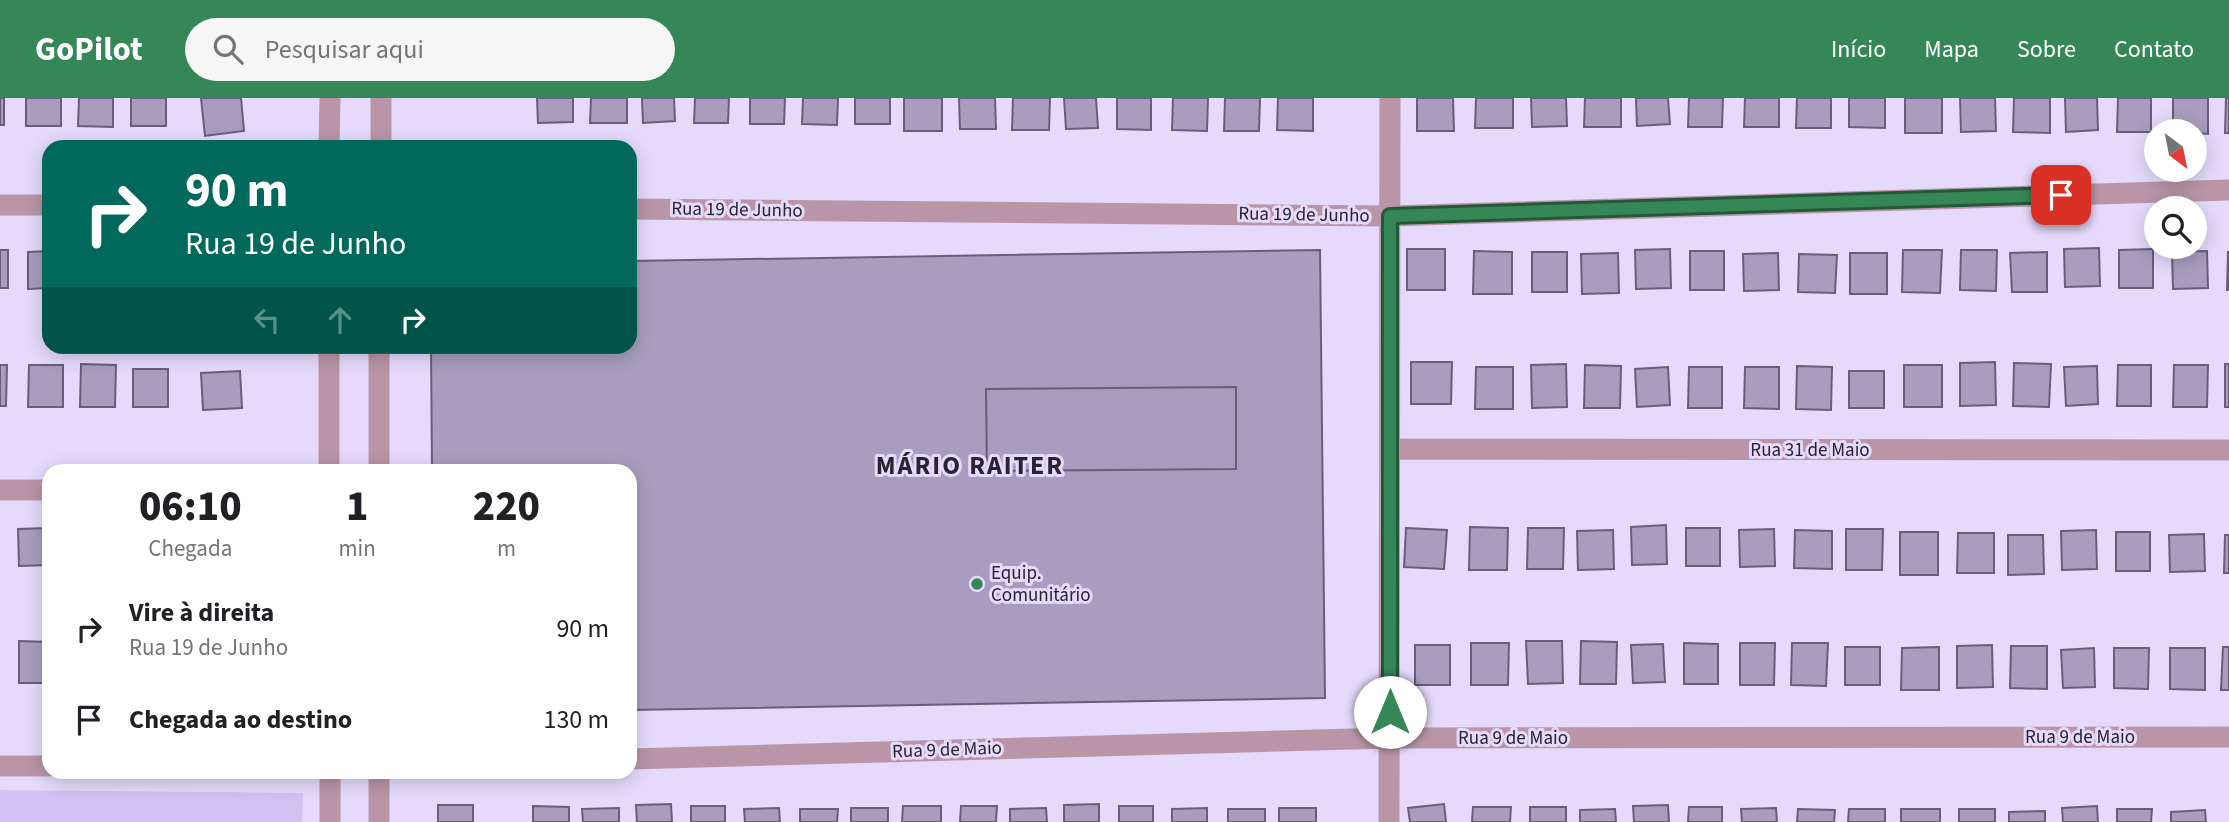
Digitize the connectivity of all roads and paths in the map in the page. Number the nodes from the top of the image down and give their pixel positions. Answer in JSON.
{"nodes":[{"id":1,"x":330,"y":98,"type":"edge"},
{"id":2,"x":381,"y":98,"type":"edge"},
{"id":3,"x":1390,"y":98,"type":"edge"},
{"id":4,"x":329,"y":140,"type":"edge"},
{"id":5,"x":381,"y":140,"type":"edge"},
{"id":6,"x":2229,"y":190,"type":"edge"},
{"id":7,"x":0,"y":205,"type":"edge"},
{"id":8,"x":42,"y":205,"type":"edge"},
{"id":9,"x":637,"y":209,"type":"edge"},
{"id":10,"x":1390,"y":216,"type":"junction"},
{"id":11,"x":329,"y":354,"type":"edge"},
{"id":12,"x":379,"y":354,"type":"edge"},
{"id":13,"x":1390,"y":449,"type":"junction"},
{"id":14,"x":2229,"y":450,"type":"edge"},
{"id":15,"x":329,"y":464,"type":"edge"},
{"id":16,"x":379,"y":464,"type":"edge"},
{"id":17,"x":0,"y":490,"type":"edge"},
{"id":18,"x":42,"y":490,"type":"edge"},
{"id":19,"x":2229,"y":737,"type":"edge"},
{"id":20,"x":1390,"y":738,"type":"junction"},
{"id":21,"x":637,"y":759,"type":"edge"},
{"id":22,"x":42,"y":765,"type":"edge"},
{"id":23,"x":0,"y":766,"type":"edge"},
{"id":24,"x":330,"y":779,"type":"edge"},
{"id":25,"x":379,"y":779,"type":"edge"},
{"id":26,"x":330,"y":822,"type":"edge"},
{"id":27,"x":379,"y":822,"type":"edge"},
{"id":28,"x":1389,"y":822,"type":"edge"}],
"edges":[{"from":1,"to":4,"type":"street"},
{"from":2,"to":5,"type":"street"},
{"from":3,"to":10,"type":"street"},
{"from":6,"to":10,"type":"street","name":"Rua 19 de Junho"},
{"from":7,"to":8,"type":"street"},
{"from":9,"to":10,"type":"street","name":"Rua 19 de Junho"},
{"from":10,"to":13,"type":"street"},
{"from":11,"to":15,"type":"street"},
{"from":12,"to":16,"type":"street"},
{"from":13,"to":14,"type":"street","name":"Rua 31 de Maio"},
{"from":13,"to":20,"type":"street"},
{"from":17,"to":18,"type":"street"},
{"from":19,"to":20,"type":"street","name":"Rua 9 de Maio"},
{"from":20,"to":21,"type":"street","name":"Rua 9 de Maio"},
{"from":20,"to":28,"type":"street"},
{"from":22,"to":23,"type":"street"},
{"from":24,"to":26,"type":"street"},
{"from":25,"to":27,"type":"street"}]}
